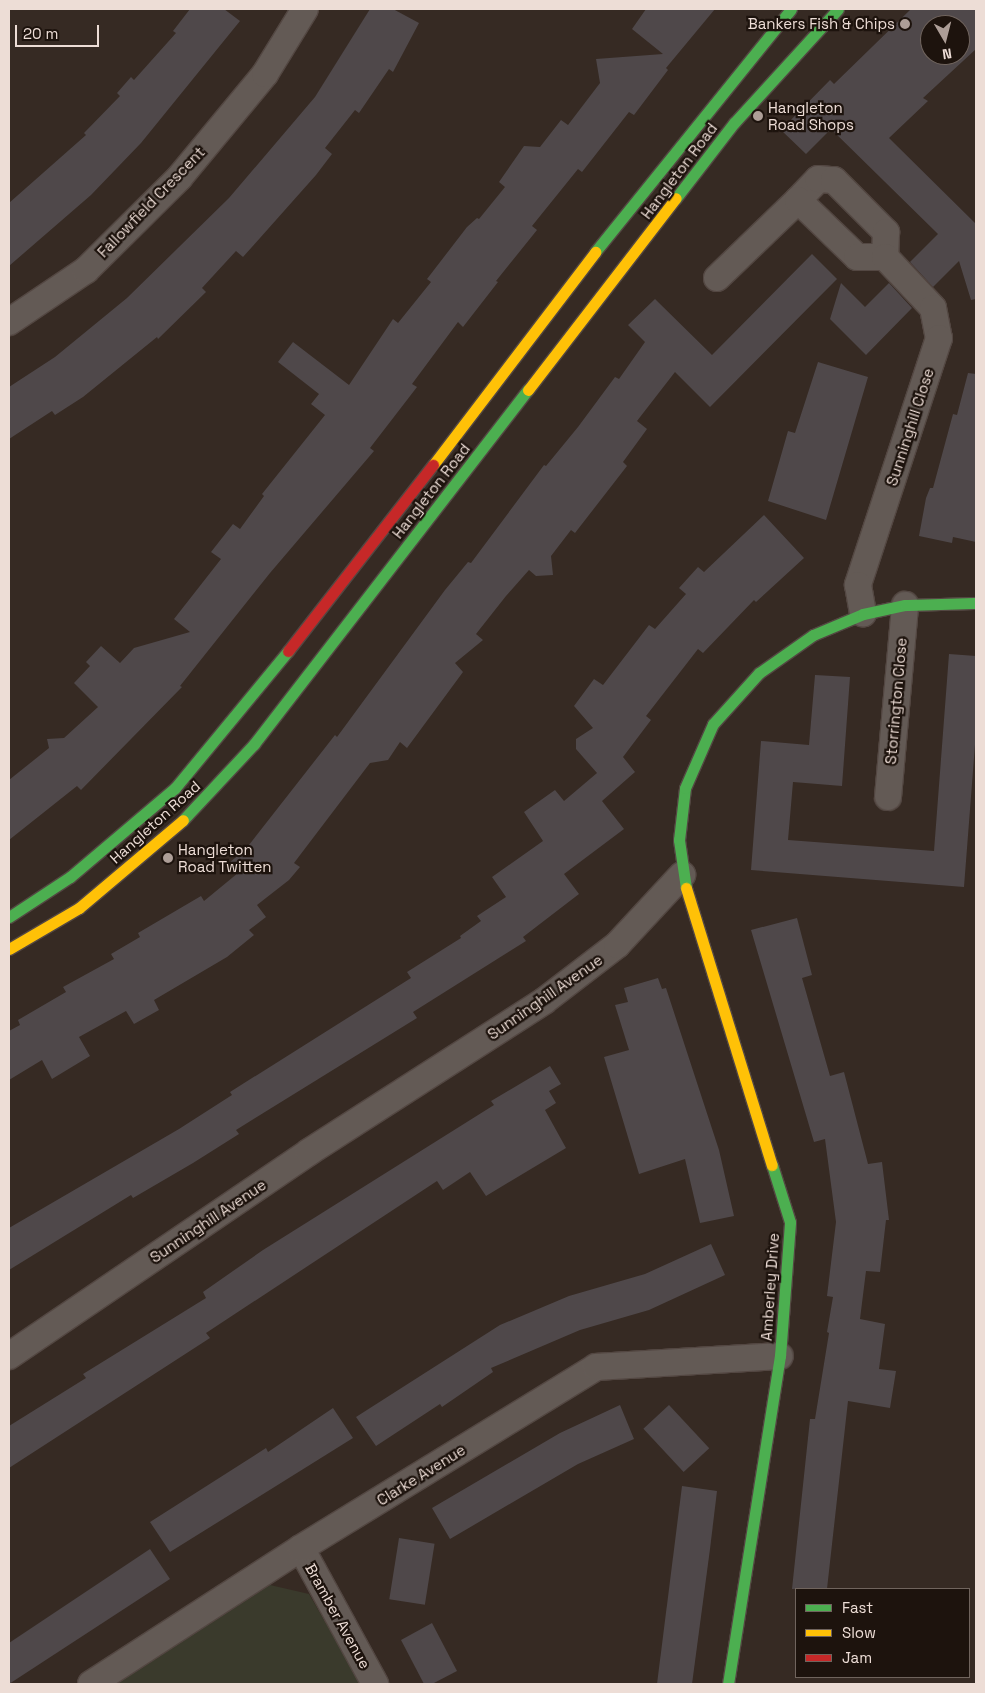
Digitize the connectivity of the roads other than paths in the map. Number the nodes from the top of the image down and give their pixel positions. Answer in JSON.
{"nodes":[{"id":1,"x":305,"y":9,"type":"edge"},
{"id":2,"x":791,"y":9,"type":"edge"},
{"id":3,"x":838,"y":9,"type":"edge"},
{"id":4,"x":646,"y":186,"type":"junction"},
{"id":5,"x":798,"y":200,"type":"junction"},
{"id":6,"x":673,"y":204,"type":"junction"},
{"id":7,"x":885,"y":257,"type":"junction"},
{"id":8,"x":717,"y":278,"type":"dead end"},
{"id":9,"x":9,"y":322,"type":"edge"},
{"id":10,"x":334,"y":594,"type":"junction"},
{"id":11,"x":976,"y":603,"type":"edge"},
{"id":12,"x":904,"y":604,"type":"junction"},
{"id":13,"x":361,"y":609,"type":"junction"},
{"id":14,"x":863,"y":614,"type":"junction"},
{"id":15,"x":888,"y":797,"type":"dead end"},
{"id":16,"x":682,"y":875,"type":"junction"},
{"id":17,"x":9,"y":917,"type":"edge"},
{"id":18,"x":9,"y":949,"type":"edge"},
{"id":19,"x":9,"y":1356,"type":"edge"},
{"id":20,"x":780,"y":1356,"type":"junction"},
{"id":21,"x":301,"y":1548,"type":"junction"},
{"id":22,"x":91,"y":1684,"type":"edge"},
{"id":23,"x":376,"y":1684,"type":"edge"},
{"id":24,"x":728,"y":1684,"type":"edge"}],
"edges":[{"from":1,"to":9,"type":"street","name":"Fallowfield Crescent"},
{"from":2,"to":4,"type":"main road","name":"Hangleton Road"},
{"from":3,"to":6,"type":"main road","name":"Hangleton Road"},
{"from":4,"to":6,"type":"main road"},
{"from":4,"to":10,"type":"main road","name":"Hangleton Road"},
{"from":5,"to":7,"type":"street"},
{"from":5,"to":7,"type":"street"},
{"from":5,"to":8,"type":"street"},
{"from":6,"to":13,"type":"main road","name":"Hangleton Road"},
{"from":7,"to":14,"type":"street","name":"Sunninghill Close"},
{"from":10,"to":13,"type":"main road"},
{"from":10,"to":17,"type":"main road","name":"Hangleton Road"},
{"from":11,"to":12,"type":"main road"},
{"from":12,"to":14,"type":"main road"},
{"from":12,"to":15,"type":"street","name":"Storrington Close"},
{"from":13,"to":18,"type":"main road","name":"Hangleton Road"},
{"from":14,"to":16,"type":"main road"},
{"from":16,"to":19,"type":"street","name":"Sunninghill Avenue"},
{"from":16,"to":20,"type":"main road","name":"Amberley Drive"},
{"from":20,"to":21,"type":"street","name":"Clarke Avenue"},
{"from":20,"to":24,"type":"main road","name":"Amberley Drive"},
{"from":21,"to":22,"type":"street","name":"Clarke Avenue"},
{"from":21,"to":23,"type":"street","name":"Bramber Avenue"}]}
